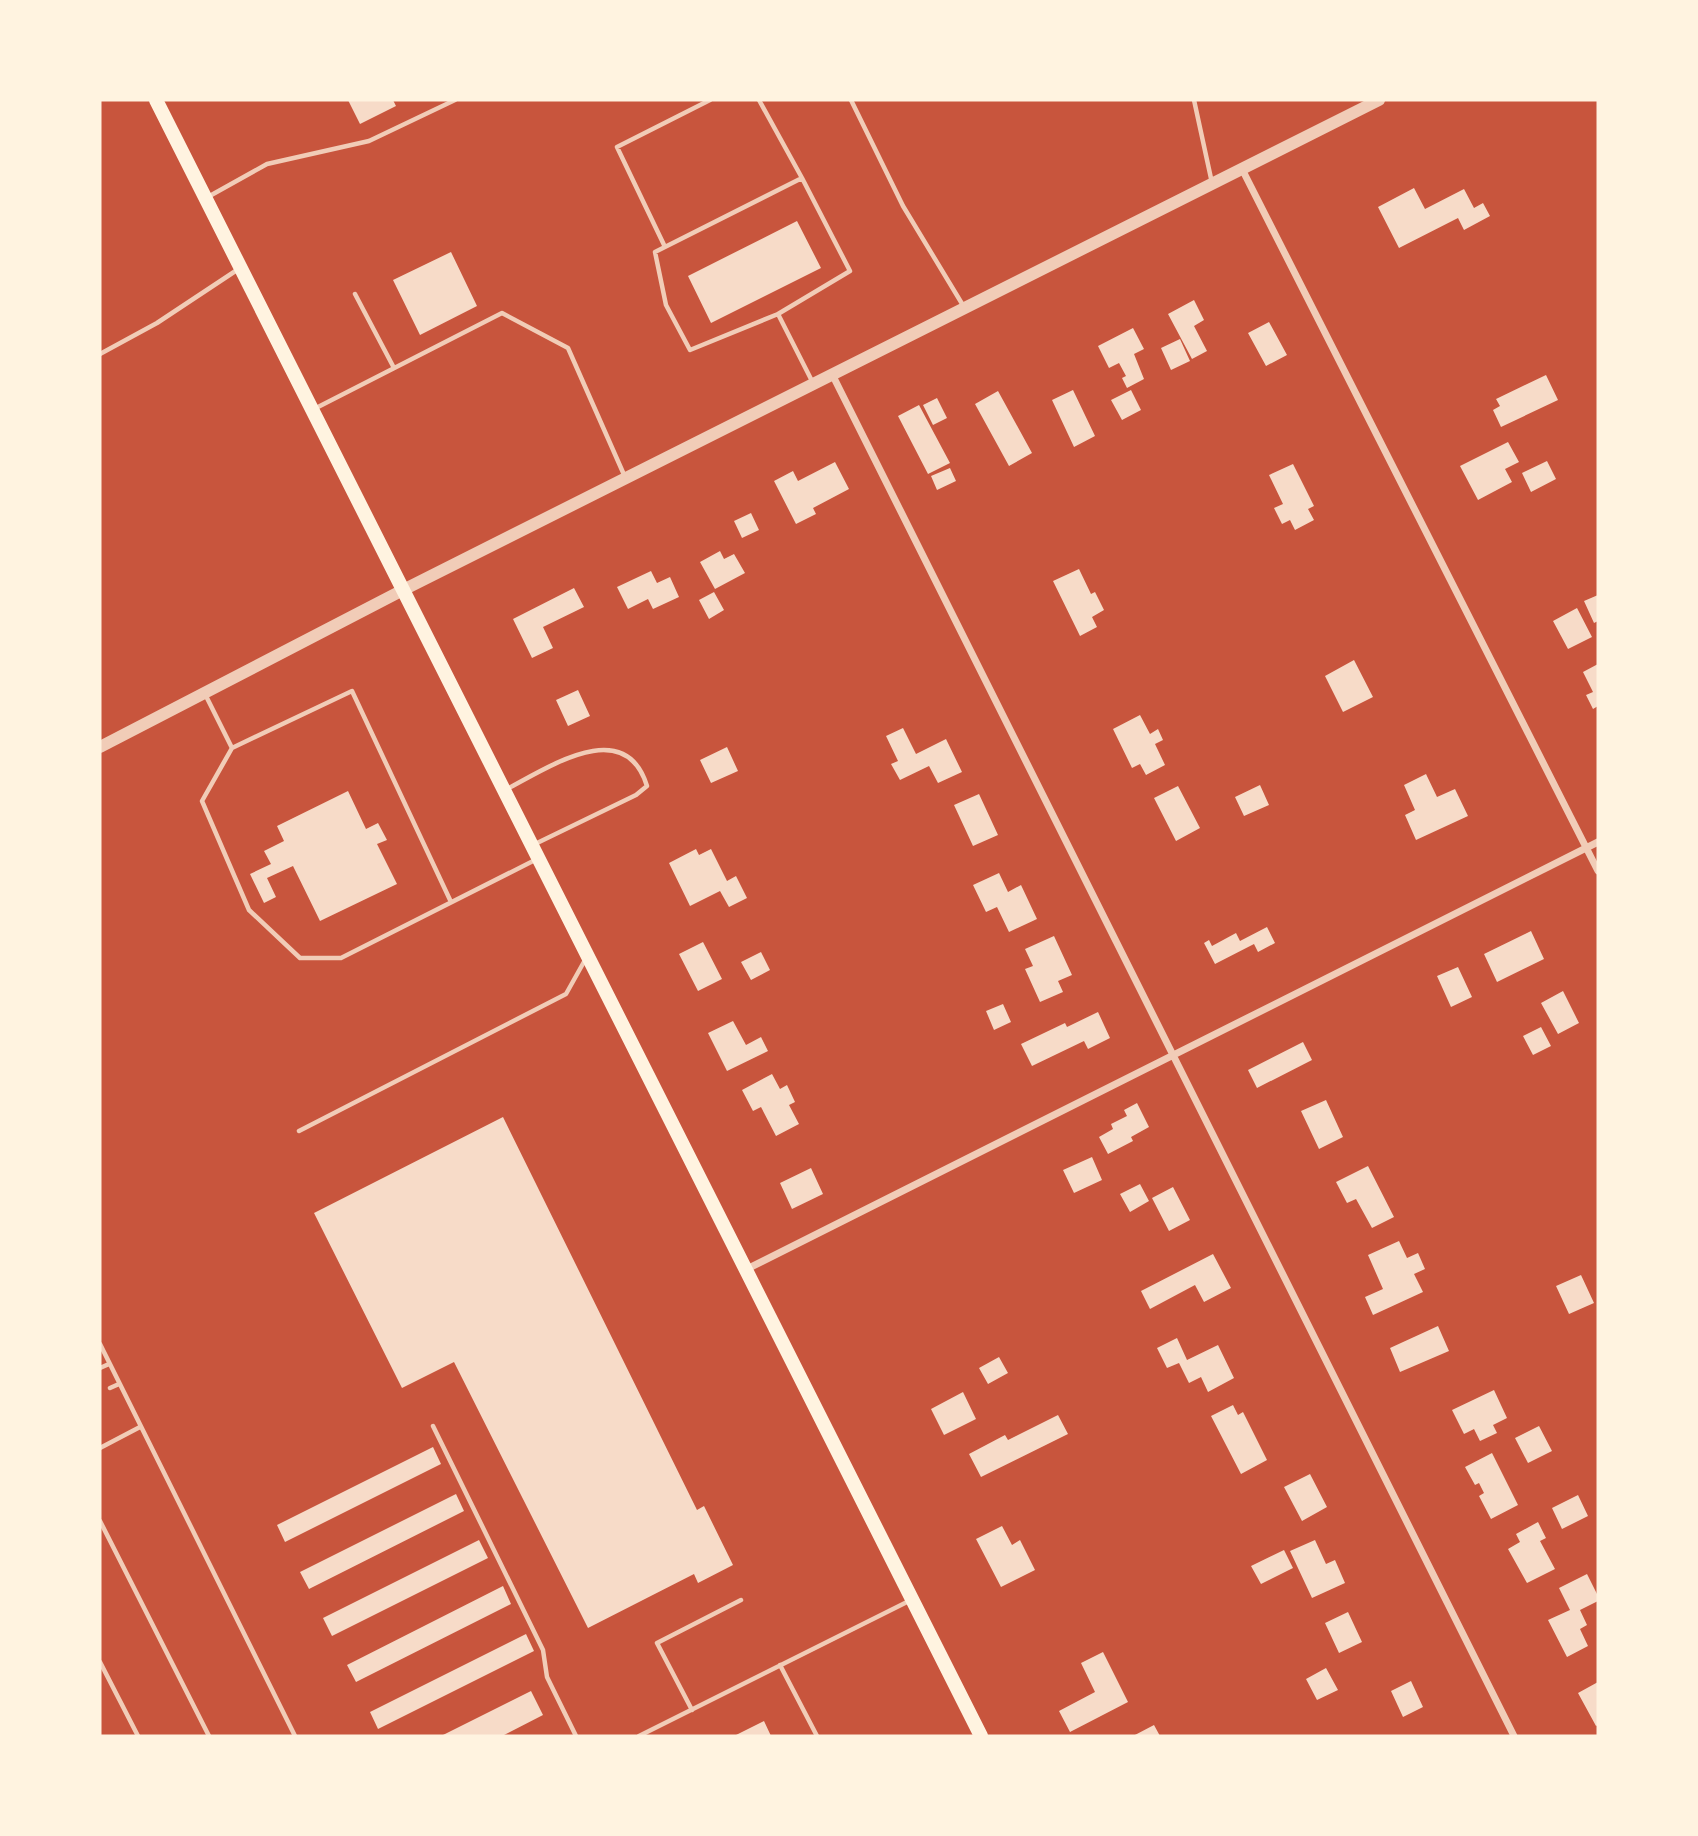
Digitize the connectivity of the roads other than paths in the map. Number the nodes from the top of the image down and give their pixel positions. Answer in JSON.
{"nodes":[{"id":1,"x":156,"y":100,"type":"edge"},
{"id":2,"x":455,"y":100,"type":"edge"},
{"id":3,"x":710,"y":100,"type":"edge"},
{"id":4,"x":760,"y":100,"type":"edge"},
{"id":5,"x":851,"y":100,"type":"edge"},
{"id":6,"x":1194,"y":100,"type":"edge"},
{"id":7,"x":1373,"y":101,"type":"edge"},
{"id":8,"x":1242,"y":169,"type":"junction"},
{"id":9,"x":802,"y":178,"type":"junction"},
{"id":10,"x":1212,"y":184,"type":"junction"},
{"id":11,"x":205,"y":198,"type":"junction"},
{"id":12,"x":665,"y":247,"type":"junction"},
{"id":13,"x":241,"y":268,"type":"junction"},
{"id":14,"x":355,"y":294,"type":"dead end"},
{"id":15,"x":964,"y":308,"type":"junction"},
{"id":16,"x":778,"y":314,"type":"junction"},
{"id":17,"x":100,"y":354,"type":"edge"},
{"id":18,"x":394,"y":368,"type":"junction"},
{"id":19,"x":832,"y":374,"type":"junction"},
{"id":20,"x":813,"y":384,"type":"junction"},
{"id":21,"x":312,"y":410,"type":"junction"},
{"id":22,"x":625,"y":478,"type":"junction"},
{"id":23,"x":403,"y":590,"type":"junction"},
{"id":24,"x":204,"y":693,"type":"junction"},
{"id":25,"x":100,"y":747,"type":"edge"},
{"id":26,"x":232,"y":748,"type":"junction"},
{"id":27,"x":503,"y":790,"type":"junction"},
{"id":28,"x":1598,"y":842,"type":"edge"},
{"id":29,"x":1586,"y":848,"type":"junction"},
{"id":30,"x":535,"y":852,"type":"junction"},
{"id":31,"x":1598,"y":871,"type":"edge"},
{"id":32,"x":452,"y":902,"type":"junction"},
{"id":33,"x":587,"y":956,"type":"junction"},
{"id":34,"x":1174,"y":1055,"type":"junction"},
{"id":35,"x":299,"y":1131,"type":"dead end"},
{"id":36,"x":745,"y":1270,"type":"junction"},
{"id":37,"x":100,"y":1343,"type":"edge"},
{"id":38,"x":109,"y":1364,"type":"junction"},
{"id":39,"x":100,"y":1368,"type":"edge"},
{"id":40,"x":119,"y":1384,"type":"junction"},
{"id":41,"x":110,"y":1388,"type":"dead end"},
{"id":42,"x":433,"y":1426,"type":"dead end"},
{"id":43,"x":140,"y":1427,"type":"junction"},
{"id":44,"x":100,"y":1448,"type":"edge"},
{"id":45,"x":100,"y":1521,"type":"edge"},
{"id":46,"x":912,"y":1599,"type":"junction"},
{"id":47,"x":741,"y":1600,"type":"dead end"},
{"id":48,"x":100,"y":1662,"type":"edge"},
{"id":49,"x":780,"y":1665,"type":"junction"},
{"id":50,"x":692,"y":1710,"type":"junction"},
{"id":51,"x":138,"y":1736,"type":"edge"},
{"id":52,"x":209,"y":1736,"type":"edge"},
{"id":53,"x":295,"y":1736,"type":"edge"},
{"id":54,"x":576,"y":1736,"type":"edge"},
{"id":55,"x":639,"y":1736,"type":"edge"},
{"id":56,"x":817,"y":1736,"type":"edge"},
{"id":57,"x":981,"y":1736,"type":"edge"},
{"id":58,"x":1514,"y":1736,"type":"edge"}],
"edges":[{"from":1,"to":11,"type":"main road"},
{"from":2,"to":11,"type":"lane"},
{"from":3,"to":12,"type":"lane"},
{"from":4,"to":9,"type":"lane"},
{"from":5,"to":15,"type":"lane"},
{"from":6,"to":10,"type":"lane"},
{"from":7,"to":8,"type":"street"},
{"from":8,"to":10,"type":"street"},
{"from":8,"to":29,"type":"street"},
{"from":9,"to":12,"type":"lane"},
{"from":9,"to":16,"type":"lane"},
{"from":10,"to":15,"type":"street"},
{"from":11,"to":13,"type":"main road"},
{"from":12,"to":16,"type":"lane"},
{"from":13,"to":17,"type":"lane"},
{"from":13,"to":21,"type":"main road"},
{"from":14,"to":18,"type":"lane"},
{"from":15,"to":19,"type":"street"},
{"from":16,"to":20,"type":"lane"},
{"from":18,"to":21,"type":"lane"},
{"from":18,"to":22,"type":"lane"},
{"from":19,"to":20,"type":"street"},
{"from":19,"to":34,"type":"street"},
{"from":20,"to":22,"type":"street"},
{"from":21,"to":23,"type":"main road"},
{"from":22,"to":23,"type":"street"},
{"from":23,"to":24,"type":"street"},
{"from":23,"to":27,"type":"main road"},
{"from":24,"to":25,"type":"street"},
{"from":24,"to":26,"type":"lane"},
{"from":26,"to":32,"type":"lane"},
{"from":26,"to":32,"type":"lane"},
{"from":27,"to":30,"type":"main road"},
{"from":27,"to":30,"type":"lane"},
{"from":28,"to":29,"type":"street"},
{"from":29,"to":31,"type":"street"},
{"from":29,"to":34,"type":"street"},
{"from":30,"to":32,"type":"lane"},
{"from":30,"to":33,"type":"main road"},
{"from":33,"to":35,"type":"lane"},
{"from":33,"to":36,"type":"main road"},
{"from":34,"to":36,"type":"street"},
{"from":34,"to":58,"type":"street"},
{"from":36,"to":46,"type":"main road"},
{"from":37,"to":38,"type":"lane"},
{"from":38,"to":39,"type":"lane"},
{"from":38,"to":40,"type":"lane"},
{"from":40,"to":41,"type":"lane"},
{"from":40,"to":43,"type":"lane"},
{"from":42,"to":54,"type":"lane"},
{"from":43,"to":44,"type":"lane"},
{"from":43,"to":53,"type":"lane"},
{"from":45,"to":52,"type":"lane"},
{"from":46,"to":49,"type":"lane"},
{"from":46,"to":57,"type":"main road"},
{"from":47,"to":50,"type":"lane"},
{"from":48,"to":51,"type":"lane"},
{"from":49,"to":50,"type":"lane"},
{"from":49,"to":56,"type":"lane"},
{"from":50,"to":55,"type":"lane"}]}
